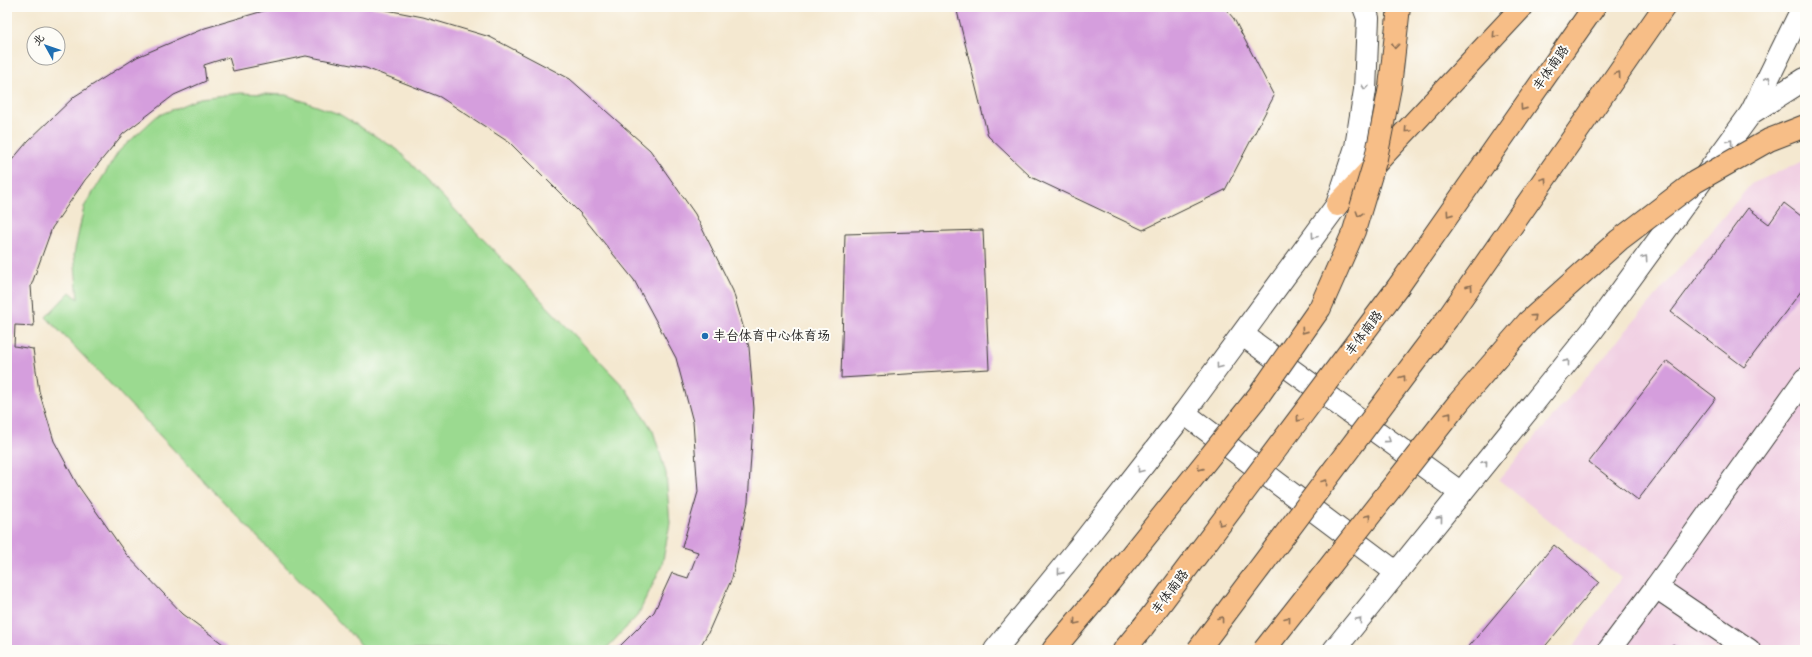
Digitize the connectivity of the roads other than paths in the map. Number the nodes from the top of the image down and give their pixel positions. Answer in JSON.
{"nodes":[{"id":1,"x":1364,"y":7,"type":"edge"},
{"id":2,"x":1399,"y":7,"type":"edge"},
{"id":3,"x":1522,"y":7,"type":"edge"},
{"id":4,"x":1594,"y":7,"type":"edge"},
{"id":5,"x":1664,"y":7,"type":"edge"},
{"id":6,"x":1803,"y":7,"type":"edge"},
{"id":7,"x":1805,"y":79,"type":"edge"},
{"id":8,"x":1751,"y":114,"type":"junction"},
{"id":9,"x":1805,"y":126,"type":"edge"},
{"id":10,"x":1337,"y":205,"type":"junction"},
{"id":11,"x":1243,"y":335,"type":"junction"},
{"id":12,"x":1805,"y":379,"type":"edge"},
{"id":13,"x":1184,"y":413,"type":"junction"},
{"id":14,"x":1461,"y":493,"type":"junction"},
{"id":15,"x":1397,"y":573,"type":"junction"},
{"id":16,"x":1656,"y":587,"type":"junction"},
{"id":17,"x":995,"y":650,"type":"edge"},
{"id":18,"x":1053,"y":650,"type":"edge"},
{"id":19,"x":1124,"y":650,"type":"edge"},
{"id":20,"x":1198,"y":650,"type":"edge"},
{"id":21,"x":1264,"y":650,"type":"edge"},
{"id":22,"x":1334,"y":650,"type":"edge"},
{"id":23,"x":1609,"y":650,"type":"edge"},
{"id":24,"x":1748,"y":650,"type":"edge"}],
"edges":[{"from":1,"to":10,"type":"street","one_way":true},
{"from":2,"to":18,"type":"highway","one_way":true,"bridge":true},
{"from":3,"to":10,"type":"highway","one_way":true},
{"from":4,"to":19,"type":"highway","name":"丰体南路","one_way":true,"bridge":true},
{"from":20,"to":5,"type":"highway","one_way":true,"bridge":true},
{"from":8,"to":6,"type":"street","one_way":true},
{"from":7,"to":8,"type":"street"},
{"from":14,"to":8,"type":"street","one_way":true},
{"from":21,"to":9,"type":"highway","one_way":true,"bridge":true},
{"from":10,"to":11,"type":"street","one_way":true},
{"from":11,"to":13,"type":"street","one_way":true},
{"from":11,"to":14,"type":"street","one_way":true},
{"from":12,"to":16,"type":"street"},
{"from":13,"to":15,"type":"street"},
{"from":13,"to":17,"type":"street","one_way":true},
{"from":15,"to":14,"type":"street","one_way":true},
{"from":22,"to":15,"type":"street","one_way":true},
{"from":16,"to":23,"type":"street"},
{"from":16,"to":24,"type":"street"}]}
